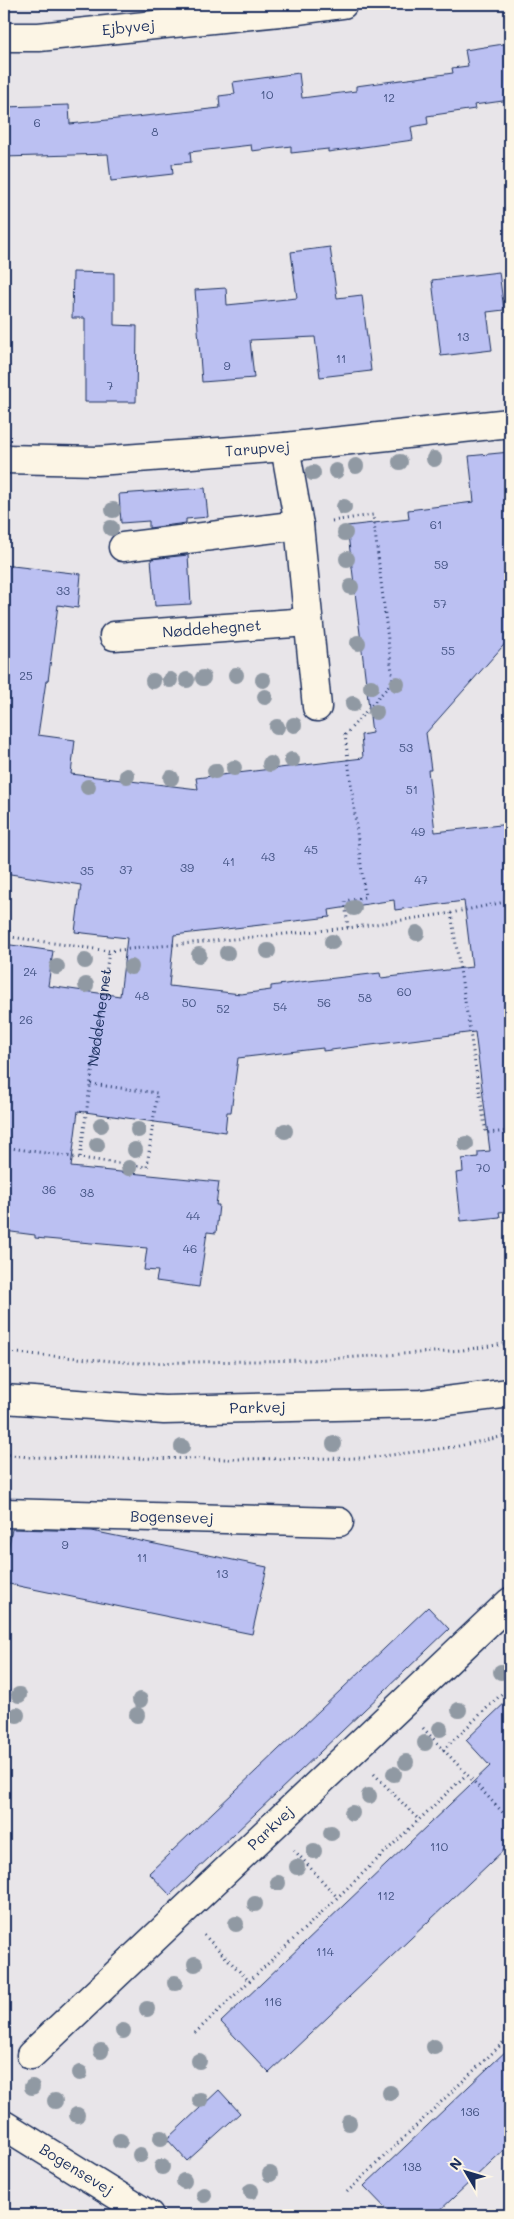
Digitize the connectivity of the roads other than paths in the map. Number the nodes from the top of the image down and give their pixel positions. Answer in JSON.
{"nodes":[{"id":1,"x":343,"y":4,"type":"edge"},
{"id":2,"x":4,"y":37,"type":"edge"},
{"id":3,"x":510,"y":423,"type":"edge"},
{"id":4,"x":286,"y":447,"type":"junction"},
{"id":5,"x":4,"y":459,"type":"edge"},
{"id":6,"x":299,"y":525,"type":"junction"},
{"id":7,"x":124,"y":547,"type":"dead end"},
{"id":8,"x":308,"y":622,"type":"junction"},
{"id":9,"x":114,"y":636,"type":"dead end"},
{"id":10,"x":317,"y":707,"type":"dead end"},
{"id":11,"x":510,"y":1393,"type":"edge"},
{"id":12,"x":4,"y":1399,"type":"edge"},
{"id":13,"x":4,"y":1513,"type":"edge"},
{"id":14,"x":339,"y":1522,"type":"dead end"},
{"id":15,"x":510,"y":1602,"type":"edge"},
{"id":16,"x":31,"y":2055,"type":"dead end"},
{"id":17,"x":4,"y":2125,"type":"edge"},
{"id":18,"x":149,"y":2215,"type":"edge"}],
"edges":[{"from":1,"to":2,"type":"street","name":"Ejbyvej"},
{"from":3,"to":4,"type":"street","name":"Tarupvej"},
{"from":4,"to":5,"type":"street","name":"Tarupvej"},
{"from":4,"to":6,"type":"street"},
{"from":6,"to":7,"type":"street"},
{"from":6,"to":8,"type":"street"},
{"from":8,"to":9,"type":"street","name":"Nøddehegnet"},
{"from":8,"to":10,"type":"street"},
{"from":11,"to":12,"type":"street","name":"Parkvej"},
{"from":13,"to":14,"type":"street","name":"Bogensevej"},
{"from":15,"to":16,"type":"street","name":"Parkvej"},
{"from":17,"to":18,"type":"street","name":"Bogensevej"}]}
